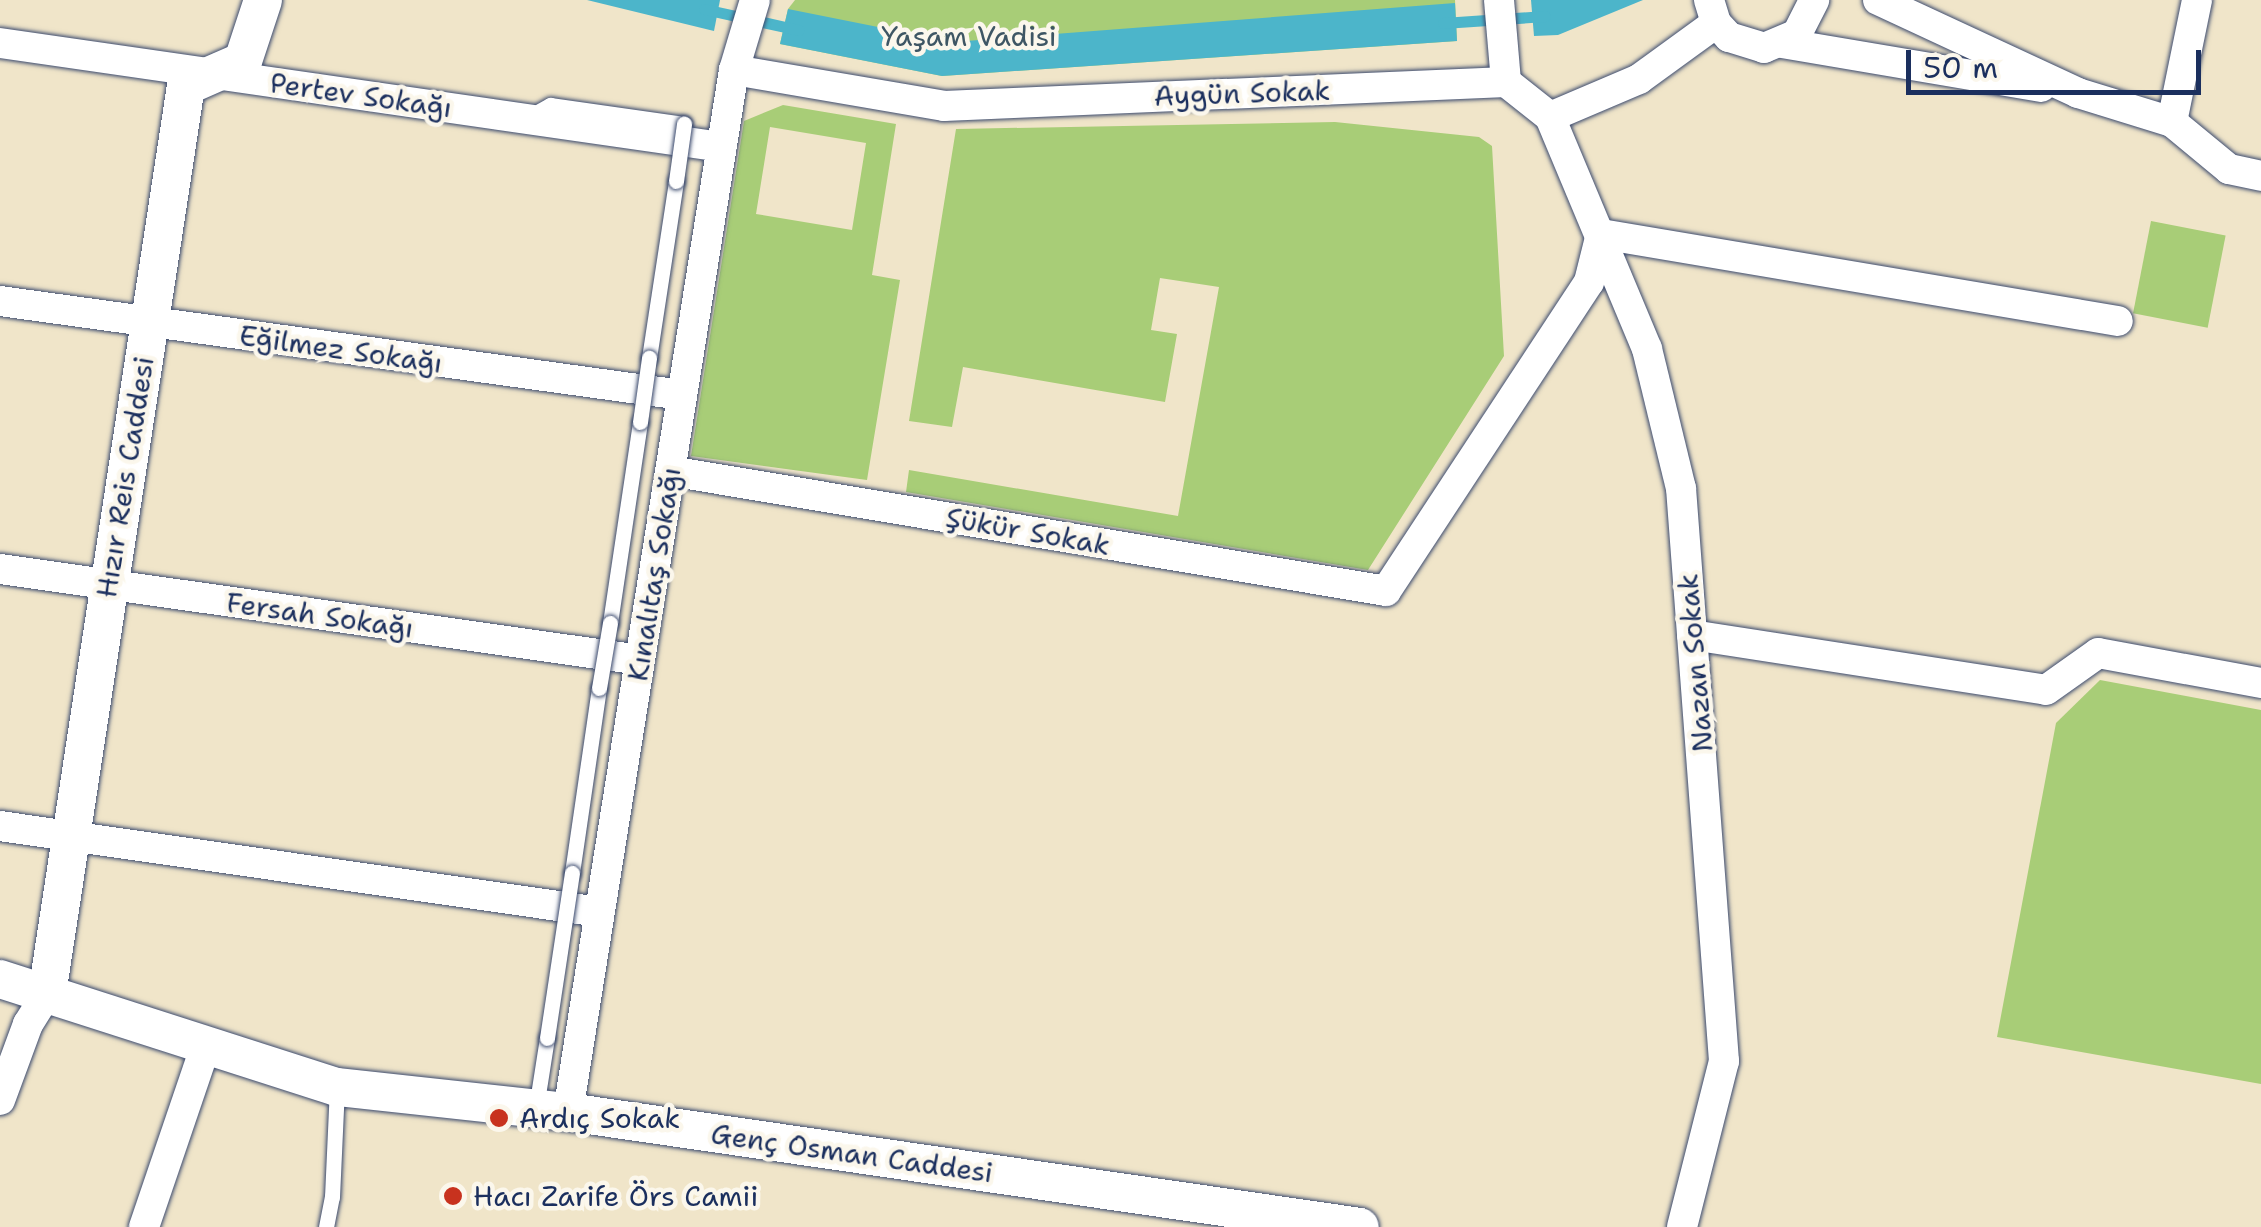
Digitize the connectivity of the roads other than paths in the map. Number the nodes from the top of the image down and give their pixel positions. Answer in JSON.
{"nodes":[{"id":1,"x":262,"y":0,"type":"edge"},
{"id":2,"x":755,"y":0,"type":"edge"},
{"id":3,"x":1499,"y":0,"type":"edge"},
{"id":4,"x":1814,"y":0,"type":"edge"},
{"id":5,"x":1878,"y":0,"type":"edge"},
{"id":6,"x":2197,"y":0,"type":"edge"},
{"id":7,"x":1712,"y":12,"type":"edge"},
{"id":8,"x":0,"y":43,"type":"edge"},
{"id":9,"x":1782,"y":44,"type":"junction"},
{"id":10,"x":734,"y":70,"type":"junction"},
{"id":11,"x":208,"y":74,"type":"junction"},
{"id":12,"x":1506,"y":82,"type":"junction"},
{"id":13,"x":2078,"y":93,"type":"junction"},
{"id":14,"x":1550,"y":117,"type":"junction"},
{"id":15,"x":526,"y":118,"type":"junction"},
{"id":16,"x":2172,"y":122,"type":"junction"},
{"id":17,"x":722,"y":147,"type":"junction"},
{"id":18,"x":2261,"y":176,"type":"edge"},
{"id":19,"x":1600,"y":234,"type":"junction"},
{"id":20,"x":0,"y":301,"type":"edge"},
{"id":21,"x":2118,"y":322,"type":"dead end"},
{"id":22,"x":148,"y":324,"type":"junction"},
{"id":23,"x":682,"y":395,"type":"junction"},
{"id":24,"x":670,"y":471,"type":"junction"},
{"id":25,"x":0,"y":569,"type":"edge"},
{"id":26,"x":108,"y":585,"type":"junction"},
{"id":27,"x":1692,"y":635,"type":"junction"},
{"id":28,"x":640,"y":660,"type":"junction"},
{"id":29,"x":2261,"y":683,"type":"edge"},
{"id":30,"x":0,"y":826,"type":"edge"},
{"id":31,"x":70,"y":837,"type":"junction"},
{"id":32,"x":600,"y":912,"type":"junction"},
{"id":33,"x":0,"y":979,"type":"edge"},
{"id":34,"x":47,"y":994,"type":"junction"},
{"id":35,"x":206,"y":1048,"type":"junction"},
{"id":36,"x":337,"y":1087,"type":"junction"},
{"id":37,"x":0,"y":1100,"type":"edge"},
{"id":38,"x":552,"y":1110,"type":"junction"},
{"id":39,"x":144,"y":1227,"type":"edge"},
{"id":40,"x":326,"y":1227,"type":"edge"},
{"id":41,"x":1360,"y":1227,"type":"edge"},
{"id":42,"x":1682,"y":1227,"type":"edge"}],
"edges":[{"from":1,"to":11,"type":"street","name":"Hızır Reis Caddesi"},
{"from":2,"to":10,"type":"street","name":"Kınalıtaş Sokağı"},
{"from":3,"to":12,"type":"street"},
{"from":4,"to":9,"type":"street"},
{"from":5,"to":13,"type":"street"},
{"from":6,"to":16,"type":"street"},
{"from":7,"to":9,"type":"street"},
{"from":7,"to":14,"type":"street"},
{"from":8,"to":11,"type":"street","name":"Pertev Sokağı"},
{"from":9,"to":13,"type":"street"},
{"from":10,"to":12,"type":"street","name":"Aygün Sokak"},
{"from":10,"to":17,"type":"street","name":"Kınalıtaş Sokağı"},
{"from":11,"to":15,"type":"street","name":"Pertev Sokağı"},
{"from":11,"to":22,"type":"street","name":"Hızır Reis Caddesi"},
{"from":12,"to":14,"type":"street"},
{"from":13,"to":16,"type":"street"},
{"from":14,"to":19,"type":"street","name":"Nazan Sokak"},
{"from":15,"to":17,"type":"street","name":"Pertev Sokağı"},
{"from":15,"to":38,"type":"lane","bridge":true},
{"from":16,"to":18,"type":"street"},
{"from":17,"to":23,"type":"street","name":"Kınalıtaş Sokağı"},
{"from":19,"to":21,"type":"street"},
{"from":19,"to":24,"type":"street","name":"Şükür Sokak"},
{"from":19,"to":27,"type":"street","name":"Nazan Sokak"},
{"from":20,"to":22,"type":"street","name":"Eğilmez Sokağı"},
{"from":22,"to":23,"type":"street","name":"Eğilmez Sokağı"},
{"from":22,"to":26,"type":"street","name":"Hızır Reis Caddesi"},
{"from":23,"to":24,"type":"street","name":"Kınalıtaş Sokağı"},
{"from":24,"to":28,"type":"street","name":"Kınalıtaş Sokağı"},
{"from":25,"to":26,"type":"street","name":"Fersah Sokağı"},
{"from":26,"to":28,"type":"street","name":"Fersah Sokağı"},
{"from":26,"to":31,"type":"street","name":"Hızır Reis Caddesi"},
{"from":27,"to":29,"type":"street"},
{"from":27,"to":42,"type":"street","name":"Nazan Sokak"},
{"from":28,"to":32,"type":"street","name":"Kınalıtaş Sokağı"},
{"from":30,"to":31,"type":"street"},
{"from":31,"to":32,"type":"street"},
{"from":31,"to":34,"type":"street","name":"Hızır Reis Caddesi"},
{"from":32,"to":38,"type":"street","name":"Kınalıtaş Sokağı"},
{"from":33,"to":34,"type":"street","name":"Genç Osman Caddesi"},
{"from":34,"to":35,"type":"street","name":"Genç Osman Caddesi"},
{"from":34,"to":37,"type":"street"},
{"from":35,"to":36,"type":"street","name":"Genç Osman Caddesi"},
{"from":35,"to":39,"type":"street"},
{"from":36,"to":38,"type":"street","name":"Genç Osman Caddesi"},
{"from":36,"to":40,"type":"lane"},
{"from":38,"to":41,"type":"street","name":"Genç Osman Caddesi"}]}
